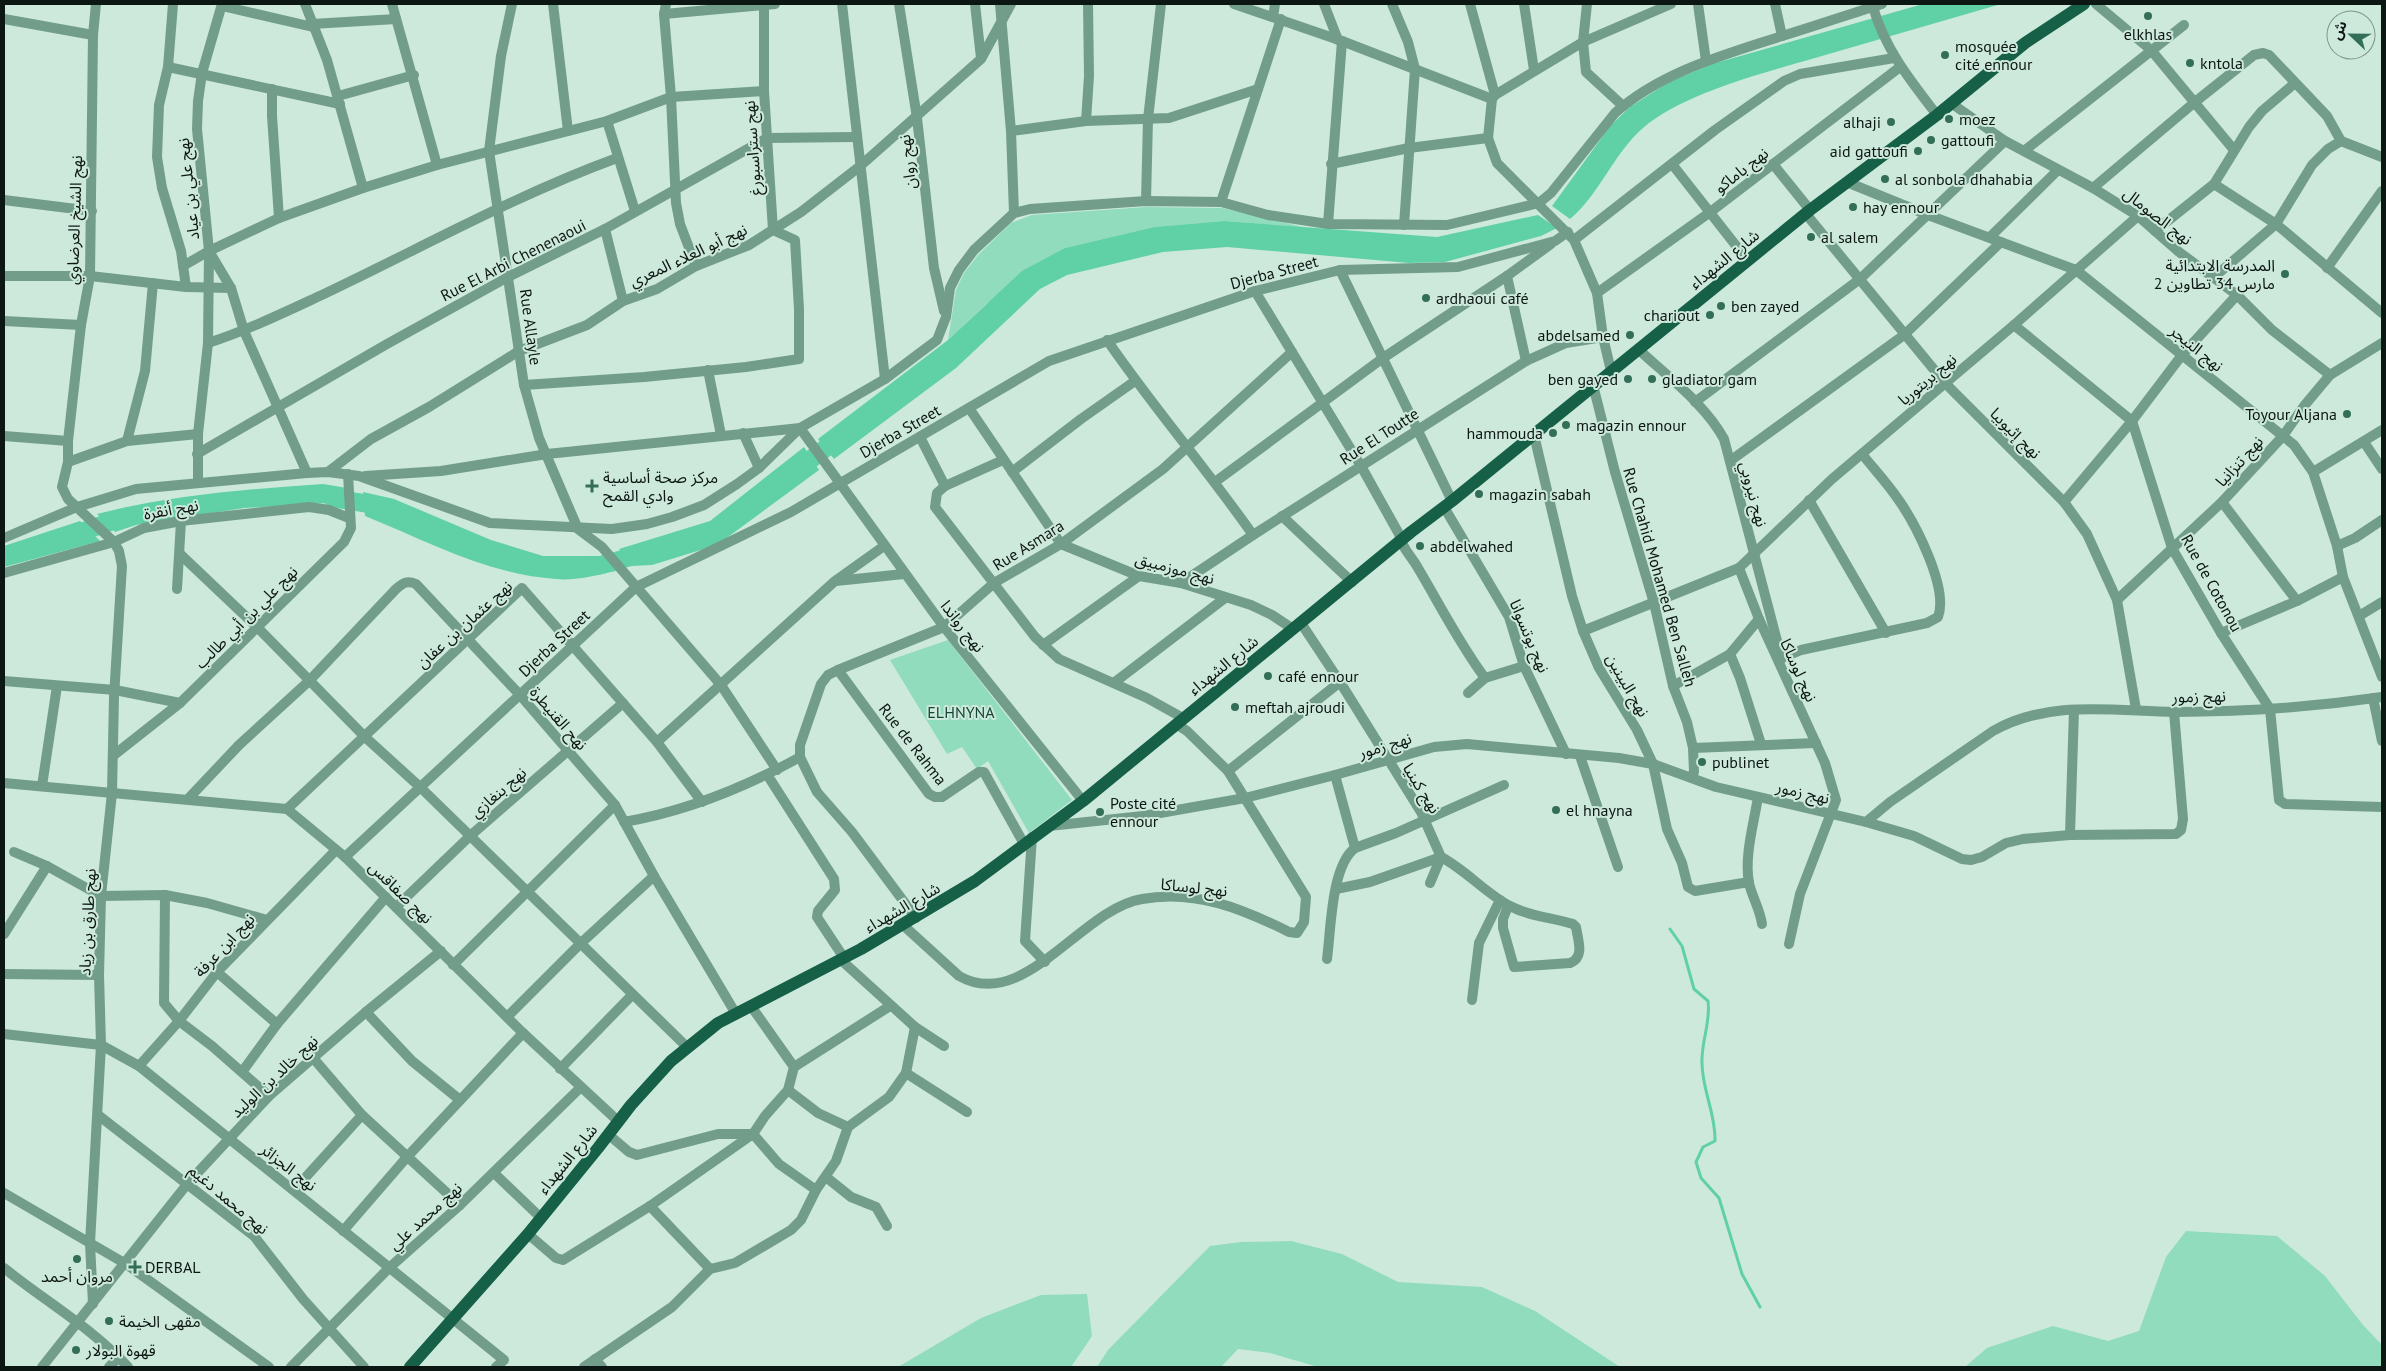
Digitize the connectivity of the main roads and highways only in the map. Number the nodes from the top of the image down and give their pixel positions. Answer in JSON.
{"nodes":[{"id":1,"x":2084,"y":4,"type":"edge"},
{"id":2,"x":410,"y":1367,"type":"edge"}],
"edges":[{"from":1,"to":2,"type":"main road","name":"شارع الشهداء"}]}
